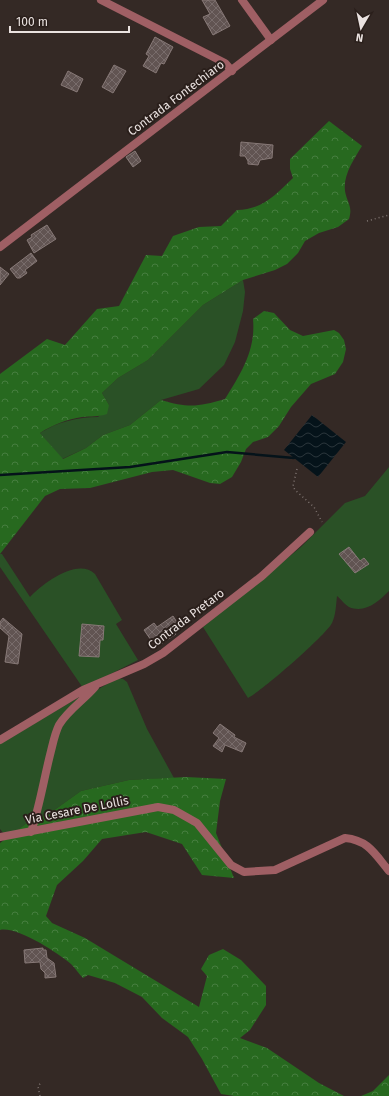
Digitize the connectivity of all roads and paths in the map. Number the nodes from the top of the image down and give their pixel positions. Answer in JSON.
{"nodes":[{"id":1,"x":101,"y":0,"type":"edge"},
{"id":2,"x":242,"y":0,"type":"edge"},
{"id":3,"x":323,"y":0,"type":"edge"},
{"id":4,"x":271,"y":40,"type":"junction"},
{"id":5,"x":232,"y":71,"type":"junction"},
{"id":6,"x":389,"y":214,"type":"edge"},
{"id":7,"x":367,"y":221,"type":"dead end"},
{"id":8,"x":0,"y":247,"type":"edge"},
{"id":9,"x":297,"y":469,"type":"dead end"},
{"id":10,"x":322,"y":522,"type":"dead end"},
{"id":11,"x":310,"y":532,"type":"dead end"},
{"id":12,"x":96,"y":685,"type":"junction"},
{"id":13,"x":0,"y":740,"type":"edge"},
{"id":14,"x":31,"y":832,"type":"junction"},
{"id":15,"x":0,"y":837,"type":"edge"},
{"id":16,"x":389,"y":871,"type":"edge"},
{"id":17,"x":41,"y":1082,"type":"dead end"},
{"id":18,"x":40,"y":1096,"type":"edge"}],
"edges":[{"from":1,"to":5,"type":"street"},
{"from":2,"to":4,"type":"street"},
{"from":3,"to":4,"type":"street","name":"Contrada Fontechiaro"},
{"from":4,"to":5,"type":"street","name":"Contrada Fontechiaro"},
{"from":5,"to":8,"type":"street","name":"Contrada Fontechiaro"},
{"from":6,"to":7,"type":"path"},
{"from":9,"to":10,"type":"path"},
{"from":11,"to":12,"type":"street","name":"Contrada Pretaro"},
{"from":12,"to":13,"type":"street","name":"Contrada Pretaro"},
{"from":12,"to":14,"type":"street"},
{"from":14,"to":15,"type":"street","name":"Via Cesare De Lollis"},
{"from":14,"to":16,"type":"street","name":"Via Cesare De Lollis"},
{"from":17,"to":18,"type":"path"}]}
